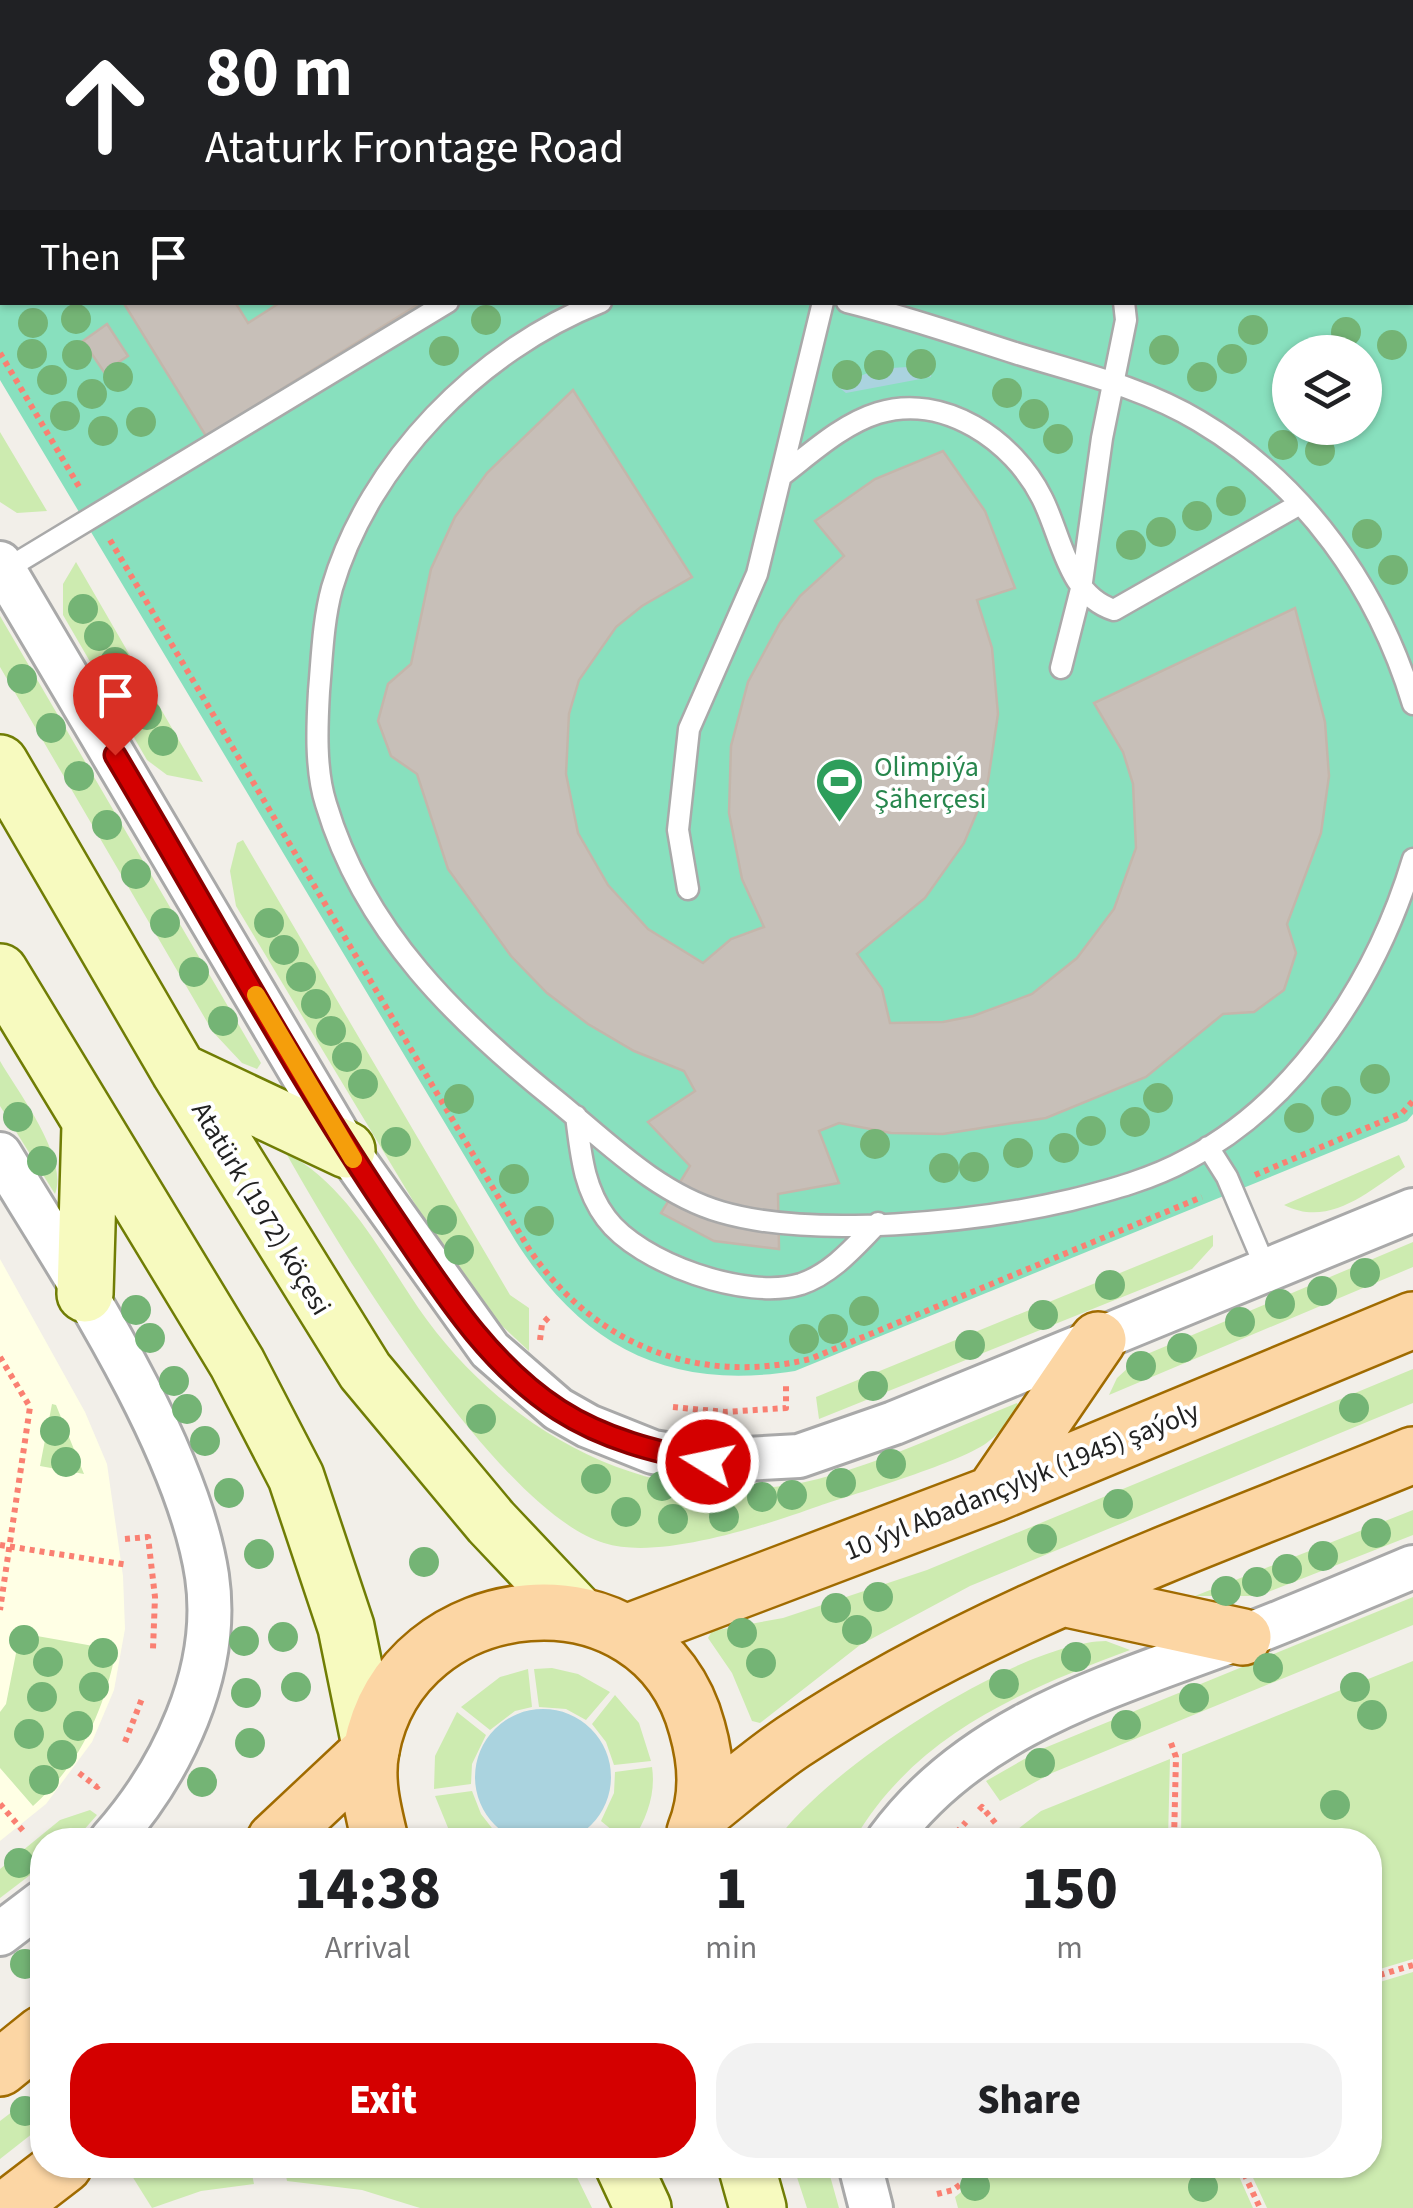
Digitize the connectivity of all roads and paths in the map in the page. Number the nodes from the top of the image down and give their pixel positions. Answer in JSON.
{"nodes":[{"id":1,"x":443,"y":305,"type":"edge"},
{"id":2,"x":595,"y":305,"type":"edge"},
{"id":3,"x":822,"y":305,"type":"edge"},
{"id":4,"x":858,"y":305,"type":"edge"},
{"id":5,"x":1124,"y":305,"type":"edge"},
{"id":6,"x":0,"y":353,"type":"edge"},
{"id":7,"x":1114,"y":383,"type":"junction"},
{"id":8,"x":781,"y":476,"type":"junction"},
{"id":9,"x":1300,"y":504,"type":"junction"},
{"id":10,"x":95,"y":515,"type":"junction"},
{"id":11,"x":2,"y":566,"type":"edge"},
{"id":12,"x":1081,"y":589,"type":"junction"},
{"id":13,"x":1061,"y":668,"type":"dead end"},
{"id":14,"x":1413,"y":704,"type":"edge"},
{"id":15,"x":0,"y":763,"type":"edge"},
{"id":16,"x":1413,"y":859,"type":"edge"},
{"id":17,"x":688,"y":889,"type":"dead end"},
{"id":18,"x":0,"y":972,"type":"edge"},
{"id":19,"x":178,"y":1071,"type":"junction"},
{"id":20,"x":1413,"y":1101,"type":"edge"},
{"id":21,"x":576,"y":1116,"type":"junction"},
{"id":22,"x":90,"y":1124,"type":"junction"},
{"id":23,"x":1208,"y":1146,"type":"junction"},
{"id":24,"x":347,"y":1150,"type":"junction"},
{"id":25,"x":0,"y":1154,"type":"edge"},
{"id":26,"x":1231,"y":1185,"type":"junction"},
{"id":27,"x":1413,"y":1210,"type":"edge"},
{"id":28,"x":878,"y":1223,"type":"junction"},
{"id":29,"x":1268,"y":1271,"type":"junction"},
{"id":30,"x":85,"y":1294,"type":"junction"},
{"id":31,"x":1413,"y":1320,"type":"edge"},
{"id":32,"x":1098,"y":1340,"type":"junction"},
{"id":33,"x":0,"y":1357,"type":"edge"},
{"id":34,"x":786,"y":1386,"type":"dead end"},
{"id":35,"x":673,"y":1407,"type":"dead end"},
{"id":36,"x":1413,"y":1455,"type":"edge"},
{"id":37,"x":993,"y":1494,"type":"junction"},
{"id":38,"x":125,"y":1538,"type":"dead end"},
{"id":39,"x":0,"y":1545,"type":"edge"},
{"id":40,"x":10,"y":1546,"type":"junction"},
{"id":41,"x":128,"y":1565,"type":"dead end"},
{"id":42,"x":1413,"y":1567,"type":"edge"},
{"id":43,"x":1064,"y":1598,"type":"junction"},
{"id":44,"x":0,"y":1610,"type":"edge"},
{"id":45,"x":602,"y":1624,"type":"junction"},
{"id":46,"x":1243,"y":1637,"type":"junction"},
{"id":47,"x":153,"y":1649,"type":"dead end"},
{"id":48,"x":143,"y":1696,"type":"dead end"},
{"id":49,"x":1171,"y":1742,"type":"dead end"},
{"id":50,"x":371,"y":1750,"type":"junction"},
{"id":51,"x":119,"y":1754,"type":"dead end"},
{"id":52,"x":79,"y":1773,"type":"dead end"},
{"id":53,"x":106,"y":1776,"type":"dead end"},
{"id":54,"x":0,"y":1804,"type":"edge"},
{"id":55,"x":997,"y":1825,"type":"dead end"},
{"id":56,"x":120,"y":1828,"type":"edge"},
{"id":57,"x":288,"y":1828,"type":"edge"},
{"id":58,"x":377,"y":1828,"type":"edge"},
{"id":59,"x":700,"y":1828,"type":"edge"},
{"id":60,"x":702,"y":1828,"type":"edge"},
{"id":61,"x":898,"y":1828,"type":"edge"},
{"id":62,"x":962,"y":1828,"type":"edge"},
{"id":63,"x":1174,"y":1828,"type":"edge"},
{"id":64,"x":24,"y":1832,"type":"dead end"},
{"id":65,"x":30,"y":1911,"type":"edge"},
{"id":66,"x":0,"y":1934,"type":"edge"},
{"id":67,"x":1413,"y":1965,"type":"edge"},
{"id":68,"x":1382,"y":1974,"type":"edge"},
{"id":69,"x":30,"y":2044,"type":"edge"},
{"id":70,"x":0,"y":2068,"type":"edge"},
{"id":71,"x":47,"y":2178,"type":"edge"},
{"id":72,"x":629,"y":2178,"type":"edge"},
{"id":73,"x":750,"y":2178,"type":"edge"},
{"id":74,"x":863,"y":2178,"type":"edge"},
{"id":75,"x":969,"y":2178,"type":"edge"},
{"id":76,"x":1246,"y":2178,"type":"edge"},
{"id":77,"x":937,"y":2194,"type":"dead end"},
{"id":78,"x":8,"y":2208,"type":"edge"},
{"id":79,"x":643,"y":2208,"type":"edge"},
{"id":80,"x":758,"y":2208,"type":"edge"},
{"id":81,"x":871,"y":2208,"type":"edge"},
{"id":82,"x":1260,"y":2208,"type":"edge"}],
"edges":[{"from":1,"to":10,"type":"lane"},
{"from":2,"to":21,"type":"lane"},
{"from":3,"to":8,"type":"lane"},
{"from":4,"to":7,"type":"lane"},
{"from":5,"to":7,"type":"lane"},
{"from":6,"to":10,"type":"path"},
{"from":7,"to":9,"type":"lane"},
{"from":7,"to":12,"type":"lane"},
{"from":8,"to":12,"type":"lane"},
{"from":8,"to":17,"type":"lane"},
{"from":9,"to":12,"type":"lane"},
{"from":9,"to":14,"type":"lane"},
{"from":10,"to":11,"type":"lane"},
{"from":10,"to":26,"type":"path"},
{"from":11,"to":24,"type":"street"},
{"from":12,"to":13,"type":"lane"},
{"from":15,"to":19,"type":"main road","name":"Atatürk (1972) köçesi"},
{"from":16,"to":23,"type":"lane"},
{"from":18,"to":22,"type":"main road"},
{"from":19,"to":24,"type":"main road"},
{"from":19,"to":45,"type":"main road","name":"Atatürk (1972) köçesi"},
{"from":20,"to":26,"type":"path"},
{"from":21,"to":28,"type":"lane"},
{"from":21,"to":28,"type":"lane"},
{"from":22,"to":30,"type":"main road"},
{"from":22,"to":50,"type":"main road"},
{"from":23,"to":26,"type":"lane"},
{"from":23,"to":28,"type":"lane"},
{"from":24,"to":32,"type":"street"},
{"from":25,"to":30,"type":"street"},
{"from":26,"to":29,"type":"lane"},
{"from":27,"to":29,"type":"street"},
{"from":29,"to":32,"type":"street"},
{"from":30,"to":56,"type":"street"},
{"from":31,"to":37,"type":"main road","name":"10 ýyl Abadançylyk (1945) şaýoly"},
{"from":32,"to":37,"type":"main road"},
{"from":33,"to":40,"type":"path"},
{"from":34,"to":35,"type":"path"},
{"from":36,"to":43,"type":"main road"},
{"from":37,"to":45,"type":"main road","name":"10 ýyl Abadançylyk (1945) şaýoly"},
{"from":38,"to":47,"type":"path"},
{"from":39,"to":40,"type":"path"},
{"from":40,"to":41,"type":"path"},
{"from":40,"to":44,"type":"path"},
{"from":42,"to":46,"type":"street"},
{"from":43,"to":46,"type":"main road"},
{"from":43,"to":60,"type":"main road"},
{"from":45,"to":50,"type":"main road"},
{"from":45,"to":59,"type":"main road"},
{"from":46,"to":61,"type":"street"},
{"from":48,"to":51,"type":"path"},
{"from":49,"to":63,"type":"path"},
{"from":50,"to":57,"type":"main road"},
{"from":50,"to":58,"type":"main road"},
{"from":52,"to":53,"type":"path"},
{"from":54,"to":64,"type":"path"},
{"from":55,"to":62,"type":"path"},
{"from":65,"to":66,"type":"street"},
{"from":67,"to":68,"type":"path"},
{"from":69,"to":70,"type":"main road"},
{"from":71,"to":78,"type":"main road"},
{"from":72,"to":79,"type":"main road"},
{"from":73,"to":80,"type":"main road"},
{"from":74,"to":81,"type":"street"},
{"from":75,"to":77,"type":"path"},
{"from":76,"to":82,"type":"path"}]}
